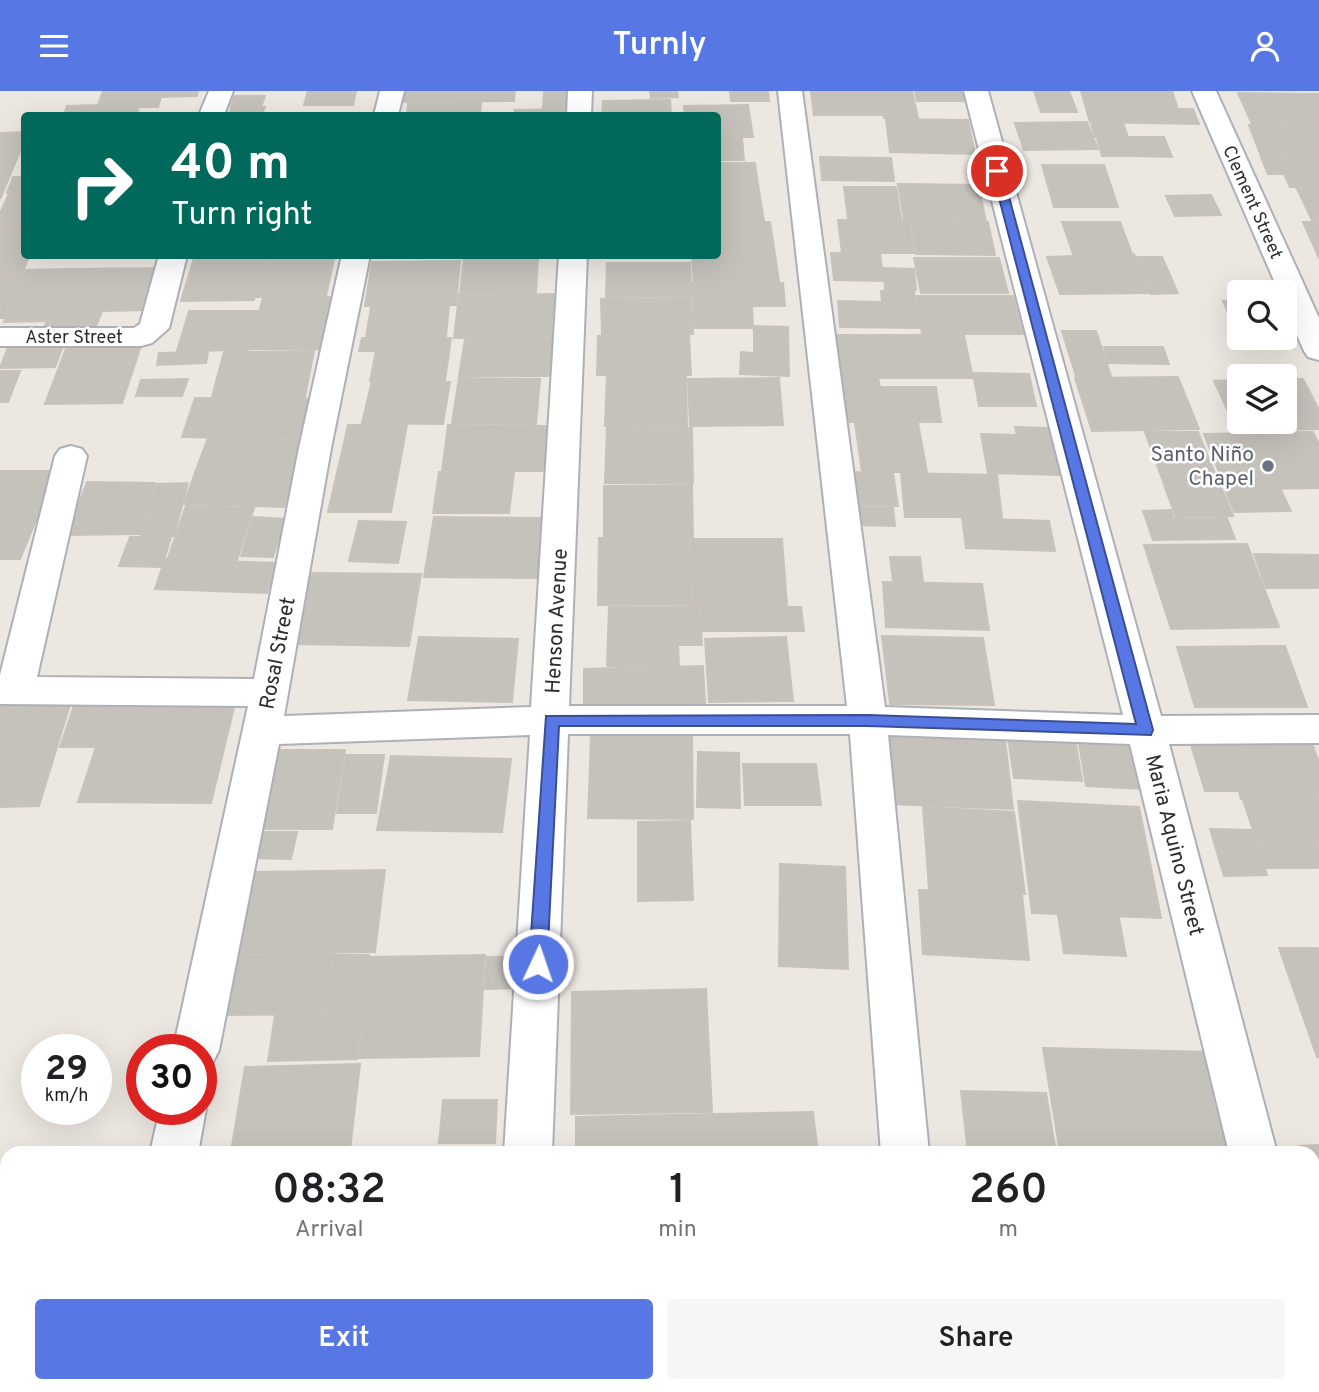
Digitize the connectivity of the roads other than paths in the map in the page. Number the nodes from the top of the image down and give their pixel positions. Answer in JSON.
{"nodes":[{"id":1,"x":221,"y":91,"type":"edge"},
{"id":2,"x":392,"y":91,"type":"edge"},
{"id":3,"x":580,"y":91,"type":"edge"},
{"id":4,"x":790,"y":91,"type":"edge"},
{"id":5,"x":976,"y":91,"type":"edge"},
{"id":6,"x":1204,"y":91,"type":"edge"},
{"id":7,"x":213,"y":112,"type":"edge"},
{"id":8,"x":387,"y":112,"type":"edge"},
{"id":9,"x":579,"y":112,"type":"edge"},
{"id":10,"x":172,"y":259,"type":"edge"},
{"id":11,"x":354,"y":259,"type":"edge"},
{"id":12,"x":573,"y":259,"type":"edge"},
{"id":13,"x":0,"y":337,"type":"edge"},
{"id":14,"x":1319,"y":351,"type":"edge"},
{"id":15,"x":71,"y":456,"type":"dead end"},
{"id":16,"x":8,"y":690,"type":"edge"},
{"id":17,"x":266,"y":712,"type":"junction"},
{"id":18,"x":551,"y":720,"type":"junction"},
{"id":19,"x":868,"y":720,"type":"junction"},
{"id":20,"x":1146,"y":730,"type":"junction"},
{"id":21,"x":1319,"y":730,"type":"edge"},
{"id":22,"x":199,"y":1034,"type":"edge"},
{"id":23,"x":180,"y":1125,"type":"edge"},
{"id":24,"x":175,"y":1146,"type":"edge"},
{"id":25,"x":528,"y":1146,"type":"edge"},
{"id":26,"x":904,"y":1146,"type":"edge"},
{"id":27,"x":1251,"y":1146,"type":"edge"}],
"edges":[{"from":1,"to":7,"type":"street"},
{"from":2,"to":8,"type":"street"},
{"from":3,"to":9,"type":"street"},
{"from":4,"to":19,"type":"street"},
{"from":5,"to":20,"type":"street","name":"Maria Aquino Street"},
{"from":6,"to":14,"type":"street","name":"Clement Street"},
{"from":10,"to":13,"type":"street","name":"Aster Street"},
{"from":11,"to":17,"type":"street","name":"Rosal Street"},
{"from":12,"to":18,"type":"street","name":"Henson Avenue"},
{"from":15,"to":16,"type":"street"},
{"from":16,"to":17,"type":"street"},
{"from":17,"to":18,"type":"street"},
{"from":17,"to":22,"type":"street","name":"Rosal Street"},
{"from":18,"to":19,"type":"street"},
{"from":18,"to":25,"type":"street","name":"Henson Avenue"},
{"from":19,"to":20,"type":"street"},
{"from":19,"to":26,"type":"street"},
{"from":20,"to":21,"type":"street"},
{"from":20,"to":27,"type":"street","name":"Maria Aquino Street"},
{"from":23,"to":24,"type":"street"}]}
